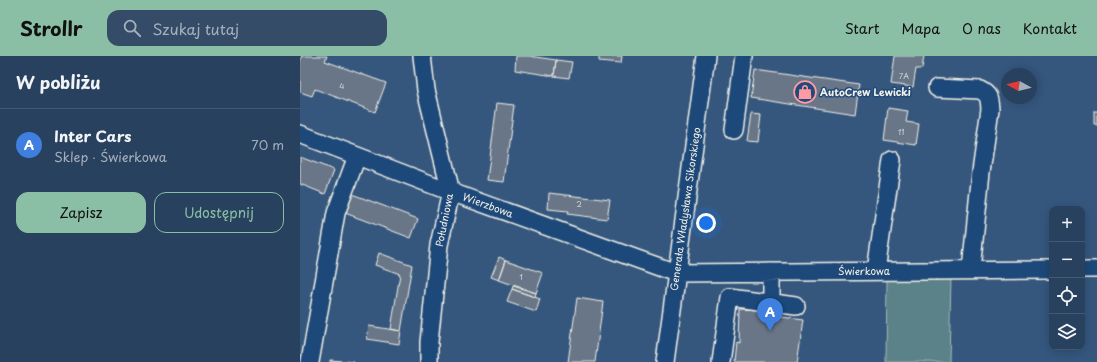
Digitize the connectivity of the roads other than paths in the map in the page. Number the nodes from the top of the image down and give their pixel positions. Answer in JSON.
{"nodes":[{"id":1,"x":422,"y":56,"type":"edge"},
{"id":2,"x":706,"y":56,"type":"edge"},
{"id":3,"x":744,"y":56,"type":"edge"},
{"id":4,"x":936,"y":88,"type":"dead end"},
{"id":5,"x":734,"y":130,"type":"dead end"},
{"id":6,"x":300,"y":134,"type":"edge"},
{"id":7,"x":357,"y":156,"type":"junction"},
{"id":8,"x":892,"y":160,"type":"dead end"},
{"id":9,"x":451,"y":192,"type":"junction"},
{"id":10,"x":1085,"y":269,"type":"edge"},
{"id":11,"x":1097,"y":269,"type":"edge"},
{"id":12,"x":971,"y":270,"type":"junction"},
{"id":13,"x":1049,"y":270,"type":"edge"},
{"id":14,"x":876,"y":271,"type":"junction"},
{"id":15,"x":771,"y":272,"type":"junction"},
{"id":16,"x":676,"y":273,"type":"junction"},
{"id":17,"x":771,"y":302,"type":"junction"},
{"id":18,"x":796,"y":306,"type":"dead end"},
{"id":19,"x":310,"y":362,"type":"edge"},
{"id":20,"x":429,"y":362,"type":"edge"},
{"id":21,"x":665,"y":362,"type":"edge"},
{"id":22,"x":721,"y":362,"type":"edge"}],
"edges":[{"from":1,"to":9,"type":"street","name":"Południowa"},
{"from":2,"to":16,"type":"street","name":"Generała Władysława Sikorskiego"},
{"from":3,"to":5,"type":"street"},
{"from":4,"to":12,"type":"street"},
{"from":6,"to":7,"type":"street","name":"Wierzbowa"},
{"from":7,"to":9,"type":"street","name":"Wierzbowa"},
{"from":7,"to":19,"type":"street"},
{"from":8,"to":14,"type":"street"},
{"from":9,"to":16,"type":"street","name":"Wierzbowa"},
{"from":9,"to":20,"type":"street","name":"Południowa"},
{"from":10,"to":11,"type":"street"},
{"from":12,"to":13,"type":"street","name":"Świerkowa"},
{"from":12,"to":14,"type":"street","name":"Świerkowa"},
{"from":14,"to":15,"type":"street","name":"Świerkowa"},
{"from":15,"to":16,"type":"street","name":"Świerkowa"},
{"from":15,"to":17,"type":"street"},
{"from":16,"to":21,"type":"street","name":"Generała Władysława Sikorskiego"},
{"from":17,"to":18,"type":"street"},
{"from":17,"to":22,"type":"street"}]}
